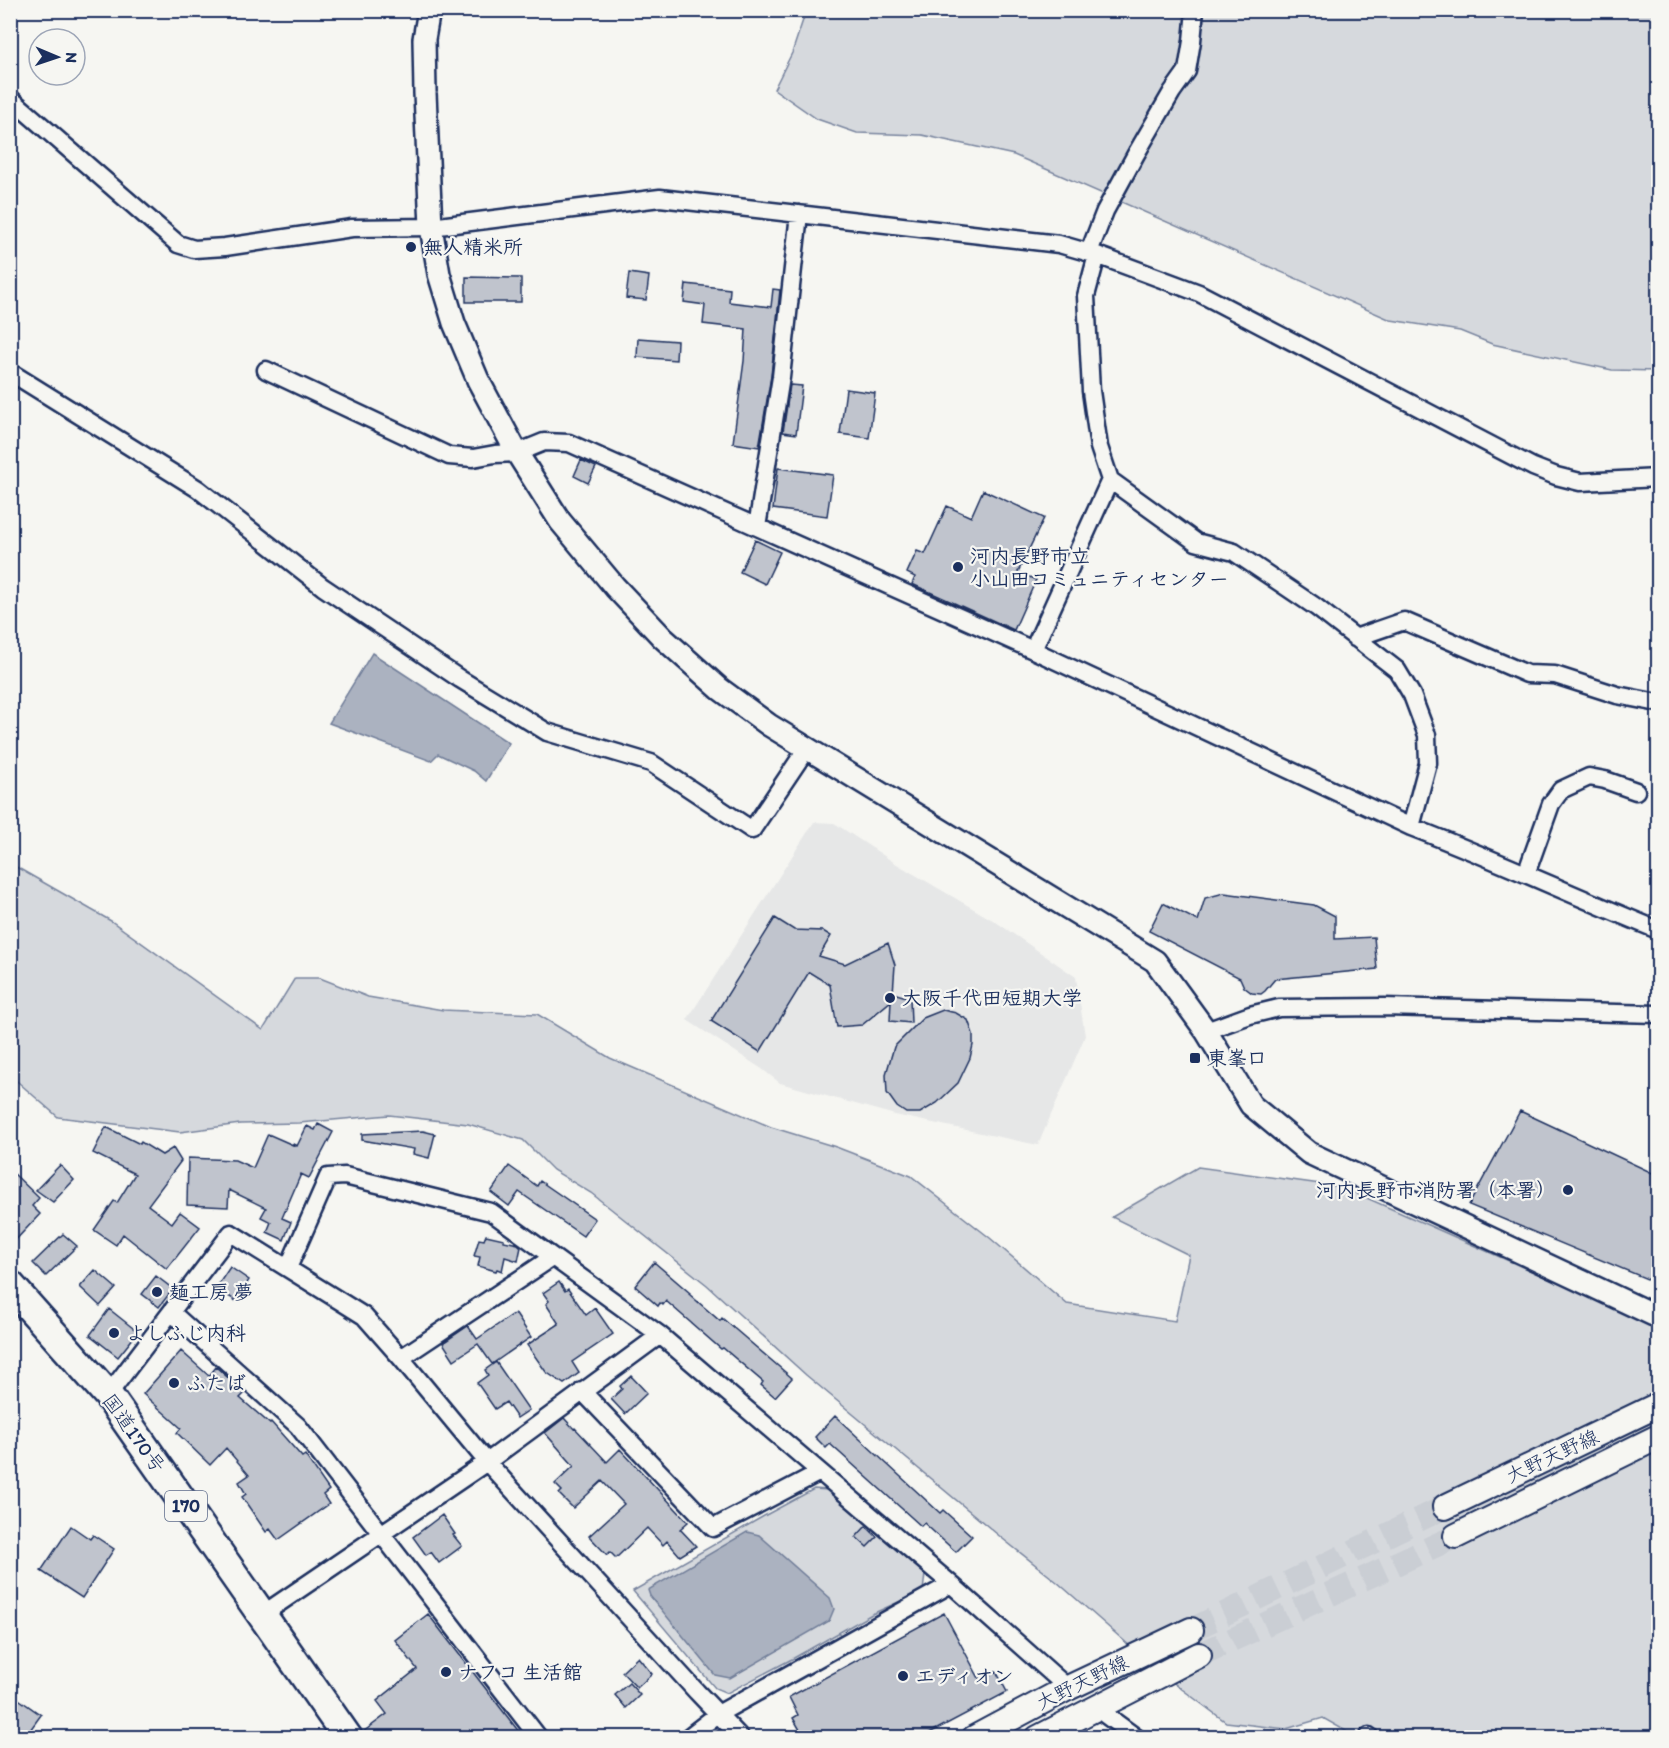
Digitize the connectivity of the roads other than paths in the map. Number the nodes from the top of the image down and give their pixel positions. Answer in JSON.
{"nodes":[{"id":1,"x":429,"y":10,"type":"edge"},
{"id":2,"x":1195,"y":10,"type":"edge"},
{"id":3,"x":10,"y":98,"type":"edge"},
{"id":4,"x":799,"y":214,"type":"junction"},
{"id":5,"x":431,"y":227,"type":"junction"},
{"id":6,"x":1093,"y":253,"type":"junction"},
{"id":7,"x":266,"y":370,"type":"dead end"},
{"id":8,"x":10,"y":372,"type":"edge"},
{"id":9,"x":517,"y":453,"type":"junction"},
{"id":10,"x":1659,"y":478,"type":"edge"},
{"id":11,"x":1110,"y":480,"type":"junction"},
{"id":12,"x":757,"y":527,"type":"junction"},
{"id":13,"x":1355,"y":638,"type":"junction"},
{"id":14,"x":1033,"y":650,"type":"junction"},
{"id":15,"x":1659,"y":703,"type":"edge"},
{"id":16,"x":807,"y":748,"type":"junction"},
{"id":17,"x":1636,"y":791,"type":"dead end"},
{"id":18,"x":1412,"y":827,"type":"junction"},
{"id":19,"x":1526,"y":874,"type":"junction"},
{"id":20,"x":1659,"y":930,"type":"edge"},
{"id":21,"x":1659,"y":1014,"type":"edge"},
{"id":22,"x":1206,"y":1031,"type":"junction"},
{"id":23,"x":553,"y":1257,"type":"junction"},
{"id":24,"x":288,"y":1268,"type":"junction"},
{"id":25,"x":10,"y":1285,"type":"edge"},
{"id":26,"x":171,"y":1312,"type":"junction"},
{"id":27,"x":1659,"y":1317,"type":"edge"},
{"id":28,"x":660,"y":1335,"type":"junction"},
{"id":29,"x":401,"y":1358,"type":"junction"},
{"id":30,"x":582,"y":1391,"type":"junction"},
{"id":31,"x":108,"y":1395,"type":"junction"},
{"id":32,"x":1659,"y":1405,"type":"edge"},
{"id":33,"x":1659,"y":1437,"type":"edge"},
{"id":34,"x":487,"y":1462,"type":"junction"},
{"id":35,"x":820,"y":1472,"type":"junction"},
{"id":36,"x":1444,"y":1507,"type":"tunnel mouth"},
{"id":37,"x":381,"y":1533,"type":"junction"},
{"id":38,"x":1456,"y":1536,"type":"tunnel mouth"},
{"id":39,"x":951,"y":1584,"type":"junction"},
{"id":40,"x":263,"y":1614,"type":"junction"},
{"id":41,"x":1191,"y":1630,"type":"tunnel mouth"},
{"id":42,"x":1199,"y":1655,"type":"tunnel mouth"},
{"id":43,"x":1068,"y":1688,"type":"junction"},
{"id":44,"x":1096,"y":1708,"type":"junction"},
{"id":45,"x":718,"y":1714,"type":"junction"},
{"id":46,"x":348,"y":1737,"type":"edge"},
{"id":47,"x":539,"y":1737,"type":"edge"},
{"id":48,"x":687,"y":1737,"type":"edge"},
{"id":49,"x":741,"y":1737,"type":"edge"},
{"id":50,"x":974,"y":1737,"type":"edge"},
{"id":51,"x":1038,"y":1737,"type":"edge"},
{"id":52,"x":1137,"y":1737,"type":"edge"}],
"edges":[{"from":1,"to":5,"type":"street"},
{"from":2,"to":6,"type":"street"},
{"from":3,"to":5,"type":"street"},
{"from":4,"to":5,"type":"street"},
{"from":4,"to":6,"type":"street"},
{"from":4,"to":12,"type":"street"},
{"from":5,"to":9,"type":"street"},
{"from":6,"to":10,"type":"street"},
{"from":6,"to":11,"type":"street"},
{"from":7,"to":9,"type":"street"},
{"from":8,"to":16,"type":"street"},
{"from":9,"to":12,"type":"street"},
{"from":9,"to":16,"type":"street"},
{"from":11,"to":13,"type":"street"},
{"from":11,"to":14,"type":"street"},
{"from":12,"to":14,"type":"street"},
{"from":13,"to":15,"type":"street"},
{"from":13,"to":18,"type":"street"},
{"from":14,"to":18,"type":"street"},
{"from":16,"to":22,"type":"street"},
{"from":17,"to":19,"type":"street"},
{"from":18,"to":19,"type":"street"},
{"from":19,"to":20,"type":"street"},
{"from":21,"to":22,"type":"street"},
{"from":22,"to":27,"type":"street"},
{"from":23,"to":24,"type":"street"},
{"from":23,"to":28,"type":"street"},
{"from":23,"to":29,"type":"street"},
{"from":24,"to":26,"type":"street"},
{"from":24,"to":29,"type":"street"},
{"from":25,"to":31,"type":"highway","name":"国道170号","number":"170"},
{"from":26,"to":31,"type":"street"},
{"from":26,"to":37,"type":"street"},
{"from":28,"to":30,"type":"street"},
{"from":28,"to":35,"type":"street"},
{"from":29,"to":34,"type":"street"},
{"from":30,"to":34,"type":"street"},
{"from":30,"to":35,"type":"street"},
{"from":31,"to":40,"type":"highway","name":"国道170号","number":"170"},
{"from":32,"to":36,"type":"main road","name":"大野天野線"},
{"from":33,"to":38,"type":"main road","name":"大野天野線"},
{"from":34,"to":37,"type":"street"},
{"from":34,"to":45,"type":"street"},
{"from":35,"to":39,"type":"street"},
{"from":37,"to":40,"type":"street"},
{"from":37,"to":47,"type":"street"},
{"from":39,"to":43,"type":"street"},
{"from":39,"to":45,"type":"street"},
{"from":40,"to":46,"type":"highway","name":"国道170号","number":"170"},
{"from":41,"to":43,"type":"main road","name":"大野天野線"},
{"from":42,"to":44,"type":"main road","name":"大野天野線"},
{"from":43,"to":50,"type":"main road","name":"大野天野線"},
{"from":44,"to":51,"type":"main road","name":"大野天野線"},
{"from":44,"to":52,"type":"street"},
{"from":45,"to":48,"type":"street"},
{"from":45,"to":49,"type":"street"}]}
